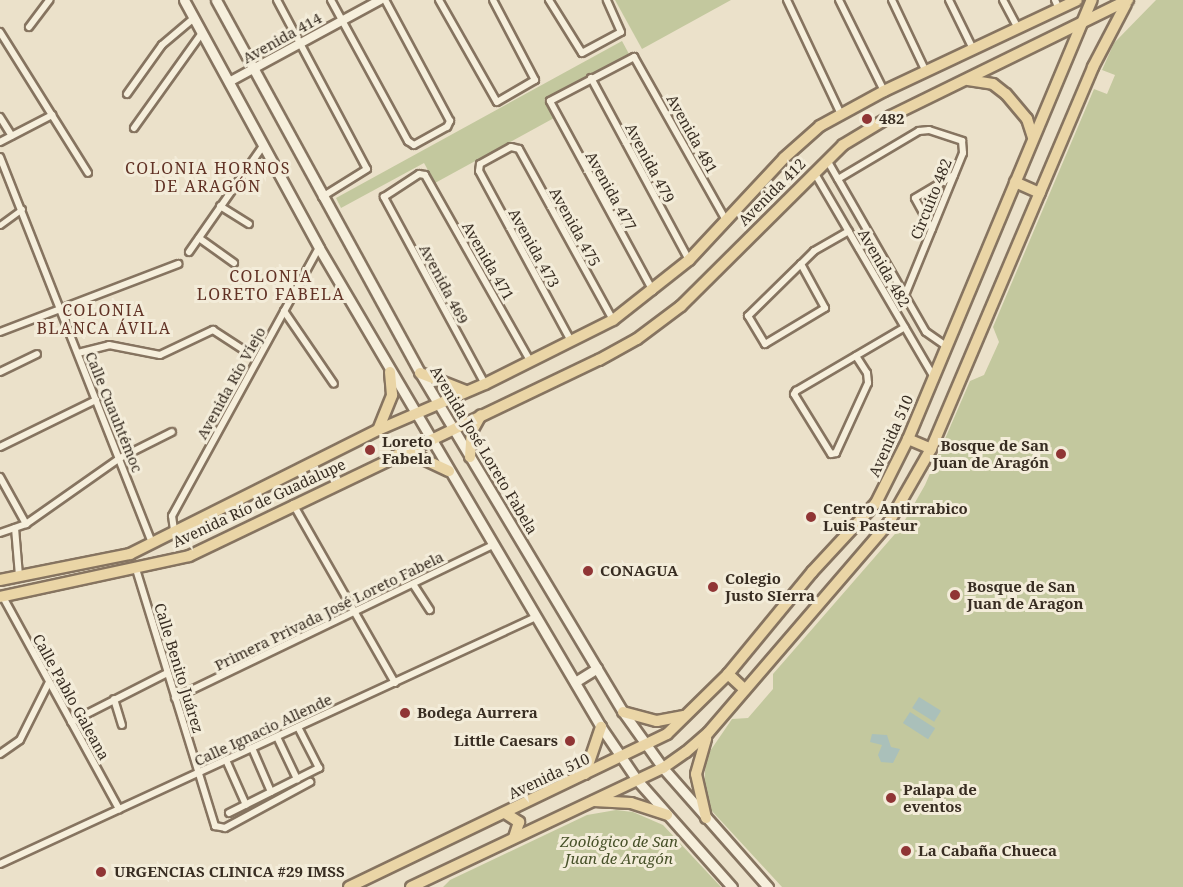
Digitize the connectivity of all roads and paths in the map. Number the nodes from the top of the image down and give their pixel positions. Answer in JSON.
{"nodes":[{"id":1,"x":49,"y":0,"type":"edge"},
{"id":2,"x":184,"y":0,"type":"edge"},
{"id":3,"x":216,"y":0,"type":"edge"},
{"id":4,"x":277,"y":0,"type":"edge"},
{"id":5,"x":331,"y":0,"type":"edge"},
{"id":6,"x":380,"y":0,"type":"edge"},
{"id":7,"x":385,"y":0,"type":"edge"},
{"id":8,"x":439,"y":0,"type":"edge"},
{"id":9,"x":493,"y":0,"type":"edge"},
{"id":10,"x":549,"y":0,"type":"edge"},
{"id":11,"x":607,"y":0,"type":"edge"},
{"id":12,"x":787,"y":0,"type":"edge"},
{"id":13,"x":839,"y":0,"type":"edge"},
{"id":14,"x":892,"y":0,"type":"edge"},
{"id":15,"x":949,"y":0,"type":"edge"},
{"id":16,"x":1004,"y":0,"type":"edge"},
{"id":17,"x":1077,"y":0,"type":"edge"},
{"id":18,"x":1092,"y":0,"type":"edge"},
{"id":19,"x":1128,"y":0,"type":"edge"},
{"id":20,"x":1057,"y":4,"type":"edge"},
{"id":21,"x":194,"y":18,"type":"junction"},
{"id":22,"x":342,"y":21,"type":"junction"},
{"id":23,"x":1079,"y":24,"type":"junction"},
{"id":24,"x":29,"y":27,"type":"dead end"},
{"id":25,"x":1018,"y":28,"type":"junction"},
{"id":26,"x":0,"y":32,"type":"edge"},
{"id":27,"x":202,"y":33,"type":"junction"},
{"id":28,"x":301,"y":44,"type":"junction"},
{"id":29,"x":973,"y":49,"type":"junction"},
{"id":30,"x":254,"y":69,"type":"junction"},
{"id":31,"x":927,"y":72,"type":"junction"},
{"id":32,"x":591,"y":78,"type":"junction"},
{"id":33,"x":965,"y":80,"type":"junction"},
{"id":34,"x":230,"y":82,"type":"junction"},
{"id":35,"x":884,"y":91,"type":"junction"},
{"id":36,"x":127,"y":94,"type":"dead end"},
{"id":37,"x":841,"y":114,"type":"junction"},
{"id":38,"x":52,"y":115,"type":"junction"},
{"id":39,"x":0,"y":117,"type":"edge"},
{"id":40,"x":134,"y":128,"type":"dead end"},
{"id":41,"x":12,"y":136,"type":"junction"},
{"id":42,"x":1033,"y":138,"type":"junction"},
{"id":43,"x":0,"y":142,"type":"edge"},
{"id":44,"x":263,"y":146,"type":"junction"},
{"id":45,"x":516,"y":146,"type":"joint"},
{"id":46,"x":0,"y":157,"type":"edge"},
{"id":47,"x":827,"y":159,"type":"junction"},
{"id":48,"x":814,"y":171,"type":"junction"},
{"id":49,"x":88,"y":172,"type":"dead end"},
{"id":50,"x":954,"y":175,"type":"junction"},
{"id":51,"x":838,"y":179,"type":"junction"},
{"id":52,"x":1015,"y":182,"type":"junction"},
{"id":53,"x":1040,"y":193,"type":"junction"},
{"id":54,"x":384,"y":194,"type":"joint"},
{"id":55,"x":321,"y":197,"type":"junction"},
{"id":56,"x":220,"y":206,"type":"junction"},
{"id":57,"x":22,"y":208,"type":"junction"},
{"id":58,"x":727,"y":222,"type":"junction"},
{"id":59,"x":249,"y":224,"type":"dead end"},
{"id":60,"x":0,"y":225,"type":"edge"},
{"id":61,"x":932,"y":229,"type":"junction"},
{"id":62,"x":849,"y":231,"type":"junction"},
{"id":63,"x":199,"y":238,"type":"junction"},
{"id":64,"x":319,"y":248,"type":"junction"},
{"id":65,"x":189,"y":252,"type":"dead end"},
{"id":66,"x":689,"y":260,"type":"junction"},
{"id":67,"x":178,"y":264,"type":"dead end"},
{"id":68,"x":234,"y":264,"type":"dead end"},
{"id":69,"x":801,"y":264,"type":"junction"},
{"id":70,"x":653,"y":291,"type":"junction"},
{"id":71,"x":905,"y":295,"type":"junction"},
{"id":72,"x":60,"y":308,"type":"junction"},
{"id":73,"x":284,"y":311,"type":"junction"},
{"id":74,"x":613,"y":320,"type":"junction"},
{"id":75,"x":905,"y":327,"type":"junction"},
{"id":76,"x":0,"y":332,"type":"edge"},
{"id":77,"x":572,"y":342,"type":"junction"},
{"id":78,"x":946,"y":346,"type":"junction"},
{"id":79,"x":78,"y":353,"type":"junction"},
{"id":80,"x":37,"y":354,"type":"dead end"},
{"id":81,"x":250,"y":354,"type":"dead end"},
{"id":82,"x":856,"y":356,"type":"junction"},
{"id":83,"x":531,"y":362,"type":"junction"},
{"id":84,"x":0,"y":372,"type":"edge"},
{"id":85,"x":390,"y":372,"type":"junction"},
{"id":86,"x":420,"y":373,"type":"junction"},
{"id":87,"x":933,"y":376,"type":"junction"},
{"id":88,"x":334,"y":384,"type":"dead end"},
{"id":89,"x":485,"y":384,"type":"junction"},
{"id":90,"x":466,"y":391,"type":"junction"},
{"id":91,"x":96,"y":400,"type":"junction"},
{"id":92,"x":438,"y":403,"type":"junction"},
{"id":93,"x":415,"y":414,"type":"junction"},
{"id":94,"x":482,"y":414,"type":"junction"},
{"id":95,"x":453,"y":427,"type":"junction"},
{"id":96,"x":378,"y":430,"type":"junction"},
{"id":97,"x":172,"y":432,"type":"dead end"},
{"id":98,"x":429,"y":439,"type":"junction"},
{"id":99,"x":908,"y":439,"type":"junction"},
{"id":100,"x":0,"y":447,"type":"edge"},
{"id":101,"x":931,"y":449,"type":"junction"},
{"id":102,"x":394,"y":455,"type":"junction"},
{"id":103,"x":470,"y":457,"type":"junction"},
{"id":104,"x":120,"y":458,"type":"junction"},
{"id":105,"x":449,"y":471,"type":"junction"},
{"id":106,"x":0,"y":477,"type":"edge"},
{"id":107,"x":293,"y":504,"type":"junction"},
{"id":108,"x":26,"y":524,"type":"junction"},
{"id":109,"x":15,"y":528,"type":"junction"},
{"id":110,"x":174,"y":530,"type":"junction"},
{"id":111,"x":0,"y":533,"type":"edge"},
{"id":112,"x":152,"y":542,"type":"junction"},
{"id":113,"x":493,"y":545,"type":"junction"},
{"id":114,"x":136,"y":570,"type":"junction"},
{"id":115,"x":19,"y":576,"type":"junction"},
{"id":116,"x":0,"y":580,"type":"edge"},
{"id":117,"x":413,"y":584,"type":"junction"},
{"id":118,"x":1,"y":597,"type":"edge"},
{"id":119,"x":430,"y":610,"type":"dead end"},
{"id":120,"x":356,"y":611,"type":"junction"},
{"id":121,"x":536,"y":617,"type":"junction"},
{"id":122,"x":597,"y":668,"type":"junction"},
{"id":123,"x":167,"y":673,"type":"junction"},
{"id":124,"x":728,"y":675,"type":"junction"},
{"id":125,"x":50,"y":682,"type":"junction"},
{"id":126,"x":575,"y":682,"type":"junction"},
{"id":127,"x":395,"y":683,"type":"junction"},
{"id":128,"x":745,"y":690,"type":"junction"},
{"id":129,"x":114,"y":699,"type":"junction"},
{"id":130,"x":175,"y":699,"type":"junction"},
{"id":131,"x":694,"y":711,"type":"junction"},
{"id":132,"x":622,"y":712,"type":"junction"},
{"id":133,"x":71,"y":722,"type":"junction"},
{"id":134,"x":122,"y":725,"type":"dead end"},
{"id":135,"x":298,"y":727,"type":"junction"},
{"id":136,"x":602,"y":727,"type":"junction"},
{"id":137,"x":708,"y":733,"type":"junction"},
{"id":138,"x":278,"y":737,"type":"junction"},
{"id":139,"x":645,"y":747,"type":"junction"},
{"id":140,"x":252,"y":748,"type":"junction"},
{"id":141,"x":0,"y":754,"type":"edge"},
{"id":142,"x":621,"y":758,"type":"junction"},
{"id":143,"x":226,"y":760,"type":"junction"},
{"id":144,"x":663,"y":768,"type":"junction"},
{"id":145,"x":199,"y":772,"type":"junction"},
{"id":146,"x":583,"y":777,"type":"junction"},
{"id":147,"x":297,"y":779,"type":"junction"},
{"id":148,"x":637,"y":780,"type":"junction"},
{"id":149,"x":310,"y":783,"type":"dead end"},
{"id":150,"x":271,"y":792,"type":"junction"},
{"id":151,"x":591,"y":801,"type":"junction"},
{"id":152,"x":246,"y":805,"type":"junction"},
{"id":153,"x":118,"y":809,"type":"junction"},
{"id":154,"x":230,"y":813,"type":"dead end"},
{"id":155,"x":505,"y":813,"type":"junction"},
{"id":156,"x":667,"y":815,"type":"junction"},
{"id":157,"x":706,"y":818,"type":"junction"},
{"id":158,"x":514,"y":837,"type":"junction"},
{"id":159,"x":0,"y":864,"type":"edge"},
{"id":160,"x":349,"y":887,"type":"edge"},
{"id":161,"x":411,"y":887,"type":"edge"},
{"id":162,"x":732,"y":887,"type":"edge"},
{"id":163,"x":768,"y":887,"type":"edge"}],
"edges":[{"from":1,"to":24,"type":"street"},
{"from":2,"to":21,"type":"main road"},
{"from":3,"to":30,"type":"main road","name":"Avenida José Loreto Fabela"},
{"from":4,"to":28,"type":"street"},
{"from":5,"to":22,"type":"street"},
{"from":6,"to":22,"type":"street","name":"Avenida 414"},
{"from":7,"to":22,"type":"street"},
{"from":8,"to":9,"type":"street"},
{"from":10,"to":11,"type":"street"},
{"from":12,"to":37,"type":"street"},
{"from":13,"to":35,"type":"street"},
{"from":14,"to":31,"type":"street"},
{"from":15,"to":29,"type":"street"},
{"from":16,"to":25,"type":"street"},
{"from":17,"to":20,"type":"main road","name":"Avenida 412"},
{"from":18,"to":23,"type":"main road","name":"Avenida 510"},
{"from":19,"to":23,"type":"main road","name":"Avenida 412"},
{"from":19,"to":53,"type":"main road"},
{"from":20,"to":25,"type":"main road","name":"Avenida 412"},
{"from":21,"to":27,"type":"main road"},
{"from":21,"to":36,"type":"street"},
{"from":22,"to":28,"type":"street","name":"Avenida 414"},
{"from":23,"to":33,"type":"main road","name":"Avenida 412"},
{"from":23,"to":42,"type":"main road","name":"Avenida 510"},
{"from":25,"to":29,"type":"main road","name":"Avenida 412"},
{"from":26,"to":38,"type":"street"},
{"from":27,"to":34,"type":"main road"},
{"from":27,"to":40,"type":"street"},
{"from":28,"to":30,"type":"street","name":"Avenida 414"},
{"from":28,"to":55,"type":"street"},
{"from":29,"to":31,"type":"main road","name":"Avenida 412"},
{"from":30,"to":34,"type":"street","name":"Avenida 414"},
{"from":30,"to":55,"type":"main road","name":"Avenida José Loreto Fabela"},
{"from":31,"to":35,"type":"main road","name":"Avenida 412"},
{"from":32,"to":58,"type":"street","name":"Avenida 481"},
{"from":32,"to":66,"type":"street","name":"Avenida 479"},
{"from":32,"to":70,"type":"street","name":"Avenida 477"},
{"from":33,"to":42,"type":"main road"},
{"from":33,"to":47,"type":"main road","name":"Avenida 412"},
{"from":34,"to":44,"type":"main road"},
{"from":35,"to":37,"type":"main road","name":"Avenida 412"},
{"from":37,"to":58,"type":"main road","name":"Avenida 412"},
{"from":38,"to":41,"type":"street"},
{"from":38,"to":49,"type":"street"},
{"from":39,"to":41,"type":"street"},
{"from":41,"to":43,"type":"street"},
{"from":42,"to":52,"type":"main road","name":"Avenida 510"},
{"from":44,"to":56,"type":"street"},
{"from":44,"to":64,"type":"main road"},
{"from":45,"to":74,"type":"street","name":"Avenida 475"},
{"from":45,"to":77,"type":"street","name":"Avenida 473"},
{"from":46,"to":57,"type":"street","name":"Calle Cuauhtémoc"},
{"from":47,"to":48,"type":"main road","name":"Avenida 412"},
{"from":47,"to":51,"type":"street","name":"Avenida 482"},
{"from":48,"to":62,"type":"street","name":"Avenida 482"},
{"from":48,"to":94,"type":"main road","name":"Avenida 412"},
{"from":50,"to":51,"type":"street","name":"Circuito 482"},
{"from":50,"to":61,"type":"street","name":"Circuito 482"},
{"from":50,"to":61,"type":"street"},
{"from":51,"to":71,"type":"street","name":"Avenida 482"},
{"from":52,"to":53,"type":"main road"},
{"from":52,"to":78,"type":"main road","name":"Avenida 510"},
{"from":53,"to":101,"type":"main road"},
{"from":54,"to":83,"type":"street","name":"Avenida 471"},
{"from":54,"to":89,"type":"street","name":"Avenida 469"},
{"from":55,"to":86,"type":"main road","name":"Avenida José Loreto Fabela"},
{"from":56,"to":59,"type":"street"},
{"from":56,"to":63,"type":"street"},
{"from":57,"to":60,"type":"street"},
{"from":57,"to":72,"type":"street","name":"Calle Cuauhtémoc"},
{"from":58,"to":66,"type":"main road","name":"Avenida 412"},
{"from":61,"to":71,"type":"street","name":"Circuito 482"},
{"from":62,"to":69,"type":"street"},
{"from":62,"to":75,"type":"street","name":"Avenida 482"},
{"from":63,"to":65,"type":"street"},
{"from":63,"to":68,"type":"street"},
{"from":64,"to":73,"type":"street","name":"Avenida Río Viejo"},
{"from":64,"to":85,"type":"main road"},
{"from":66,"to":70,"type":"main road","name":"Avenida 412"},
{"from":67,"to":72,"type":"street"},
{"from":69,"to":69,"type":"street"},
{"from":70,"to":74,"type":"main road","name":"Avenida 412"},
{"from":71,"to":78,"type":"street","name":"Avenida 482"},
{"from":72,"to":76,"type":"street"},
{"from":72,"to":79,"type":"street","name":"Calle Cuauhtémoc"},
{"from":73,"to":88,"type":"street"},
{"from":73,"to":110,"type":"street","name":"Avenida Río Viejo"},
{"from":74,"to":77,"type":"main road","name":"Avenida 412"},
{"from":75,"to":82,"type":"street"},
{"from":75,"to":87,"type":"street","name":"Avenida 482"},
{"from":77,"to":83,"type":"main road","name":"Avenida 412"},
{"from":78,"to":87,"type":"main road","name":"Avenida 510"},
{"from":79,"to":81,"type":"street"},
{"from":79,"to":91,"type":"street","name":"Calle Cuauhtémoc"},
{"from":80,"to":84,"type":"street"},
{"from":82,"to":82,"type":"street"},
{"from":83,"to":89,"type":"main road","name":"Avenida 412"},
{"from":85,"to":93,"type":"main road"},
{"from":85,"to":96,"type":"main road"},
{"from":86,"to":90,"type":"main road"},
{"from":86,"to":92,"type":"main road","name":"Avenida José Loreto Fabela"},
{"from":87,"to":99,"type":"main road","name":"Avenida 510"},
{"from":89,"to":90,"type":"main road","name":"Avenida 412"},
{"from":90,"to":92,"type":"main road","name":"Avenida 412"},
{"from":91,"to":100,"type":"street"},
{"from":91,"to":104,"type":"street","name":"Calle Cuauhtémoc"},
{"from":92,"to":93,"type":"main road","name":"Avenida Río de Guadalupe"},
{"from":92,"to":95,"type":"main road","name":"Avenida José Loreto Fabela"},
{"from":93,"to":96,"type":"main road","name":"Avenida Río de Guadalupe"},
{"from":93,"to":98,"type":"main road"},
{"from":94,"to":95,"type":"main road","name":"Avenida 412"},
{"from":94,"to":103,"type":"main road"},
{"from":95,"to":98,"type":"main road","name":"Avenida Río de Guadalupe"},
{"from":95,"to":103,"type":"main road","name":"Avenida José Loreto Fabela"},
{"from":96,"to":110,"type":"main road","name":"Avenida Río de Guadalupe"},
{"from":97,"to":104,"type":"street"},
{"from":98,"to":102,"type":"main road","name":"Avenida Río de Guadalupe"},
{"from":98,"to":105,"type":"main road"},
{"from":99,"to":101,"type":"main road"},
{"from":99,"to":124,"type":"main road","name":"Avenida 510"},
{"from":101,"to":128,"type":"main road"},
{"from":102,"to":105,"type":"main road"},
{"from":102,"to":107,"type":"main road","name":"Avenida Río de Guadalupe"},
{"from":103,"to":122,"type":"main road","name":"Avenida José Loreto Fabela"},
{"from":104,"to":108,"type":"street"},
{"from":104,"to":112,"type":"street","name":"Calle Cuauhtémoc"},
{"from":105,"to":113,"type":"main road"},
{"from":106,"to":108,"type":"street"},
{"from":107,"to":114,"type":"main road","name":"Avenida Río de Guadalupe"},
{"from":107,"to":120,"type":"street"},
{"from":108,"to":109,"type":"street"},
{"from":109,"to":111,"type":"street"},
{"from":109,"to":115,"type":"street"},
{"from":110,"to":112,"type":"main road","name":"Avenida Río de Guadalupe"},
{"from":112,"to":115,"type":"main road","name":"Avenida Río de Guadalupe"},
{"from":113,"to":117,"type":"street","name":"Primera Privada José Loreto Fabela"},
{"from":113,"to":121,"type":"main road"},
{"from":114,"to":118,"type":"main road","name":"Avenida Río de Guadalupe"},
{"from":114,"to":123,"type":"street","name":"Calle Benito Juárez"},
{"from":115,"to":116,"type":"main road","name":"Avenida Río de Guadalupe"},
{"from":117,"to":119,"type":"street"},
{"from":117,"to":120,"type":"street","name":"Primera Privada José Loreto Fabela"},
{"from":118,"to":125,"type":"street","name":"Calle Pablo Galeana"},
{"from":120,"to":127,"type":"street"},
{"from":120,"to":130,"type":"street","name":"Primera Privada José Loreto Fabela"},
{"from":121,"to":126,"type":"main road"},
{"from":121,"to":127,"type":"street","name":"Calle Ignacio Allende"},
{"from":122,"to":126,"type":"main road"},
{"from":122,"to":132,"type":"main road","name":"Avenida José Loreto Fabela"},
{"from":123,"to":129,"type":"street"},
{"from":123,"to":130,"type":"street","name":"Calle Benito Juárez"},
{"from":124,"to":128,"type":"main road"},
{"from":124,"to":131,"type":"main road","name":"Avenida 510"},
{"from":125,"to":133,"type":"street","name":"Calle Pablo Galeana"},
{"from":125,"to":141,"type":"street"},
{"from":126,"to":136,"type":"main road"},
{"from":127,"to":135,"type":"street","name":"Calle Ignacio Allende"},
{"from":128,"to":137,"type":"main road"},
{"from":129,"to":133,"type":"street"},
{"from":129,"to":134,"type":"street"},
{"from":130,"to":145,"type":"street","name":"Calle Benito Juárez"},
{"from":131,"to":132,"type":"main road"},
{"from":131,"to":139,"type":"main road","name":"Avenida 510"},
{"from":132,"to":139,"type":"main road","name":"Avenida José Loreto Fabela"},
{"from":133,"to":153,"type":"street","name":"Calle Pablo Galeana"},
{"from":135,"to":138,"type":"street","name":"Calle Ignacio Allende"},
{"from":135,"to":147,"type":"street"},
{"from":136,"to":142,"type":"main road"},
{"from":136,"to":146,"type":"main road"},
{"from":137,"to":144,"type":"main road"},
{"from":137,"to":157,"type":"main road"},
{"from":138,"to":140,"type":"street","name":"Calle Ignacio Allende"},
{"from":138,"to":147,"type":"street"},
{"from":139,"to":142,"type":"main road","name":"Avenida 510"},
{"from":139,"to":144,"type":"main road","name":"Avenida José Loreto Fabela"},
{"from":140,"to":143,"type":"street","name":"Calle Ignacio Allende"},
{"from":140,"to":150,"type":"street"},
{"from":142,"to":146,"type":"main road","name":"Avenida 510"},
{"from":142,"to":148,"type":"main road"},
{"from":143,"to":145,"type":"street","name":"Calle Ignacio Allende"},
{"from":143,"to":152,"type":"street"},
{"from":144,"to":148,"type":"main road"},
{"from":144,"to":157,"type":"main road","name":"Avenida José Loreto Fabela"},
{"from":145,"to":149,"type":"street","name":"Calle Benito Juárez"},
{"from":145,"to":153,"type":"street","name":"Calle Ignacio Allende"},
{"from":146,"to":155,"type":"main road","name":"Avenida 510"},
{"from":147,"to":150,"type":"street"},
{"from":148,"to":151,"type":"main road"},
{"from":148,"to":156,"type":"main road"},
{"from":150,"to":152,"type":"street"},
{"from":151,"to":156,"type":"main road"},
{"from":151,"to":158,"type":"main road"},
{"from":152,"to":154,"type":"street"},
{"from":153,"to":159,"type":"street","name":"Calle Ignacio Allende"},
{"from":155,"to":158,"type":"main road"},
{"from":155,"to":160,"type":"main road","name":"Avenida 510"},
{"from":156,"to":162,"type":"main road"},
{"from":157,"to":163,"type":"main road","name":"Avenida José Loreto Fabela"},
{"from":158,"to":161,"type":"main road"}]}
